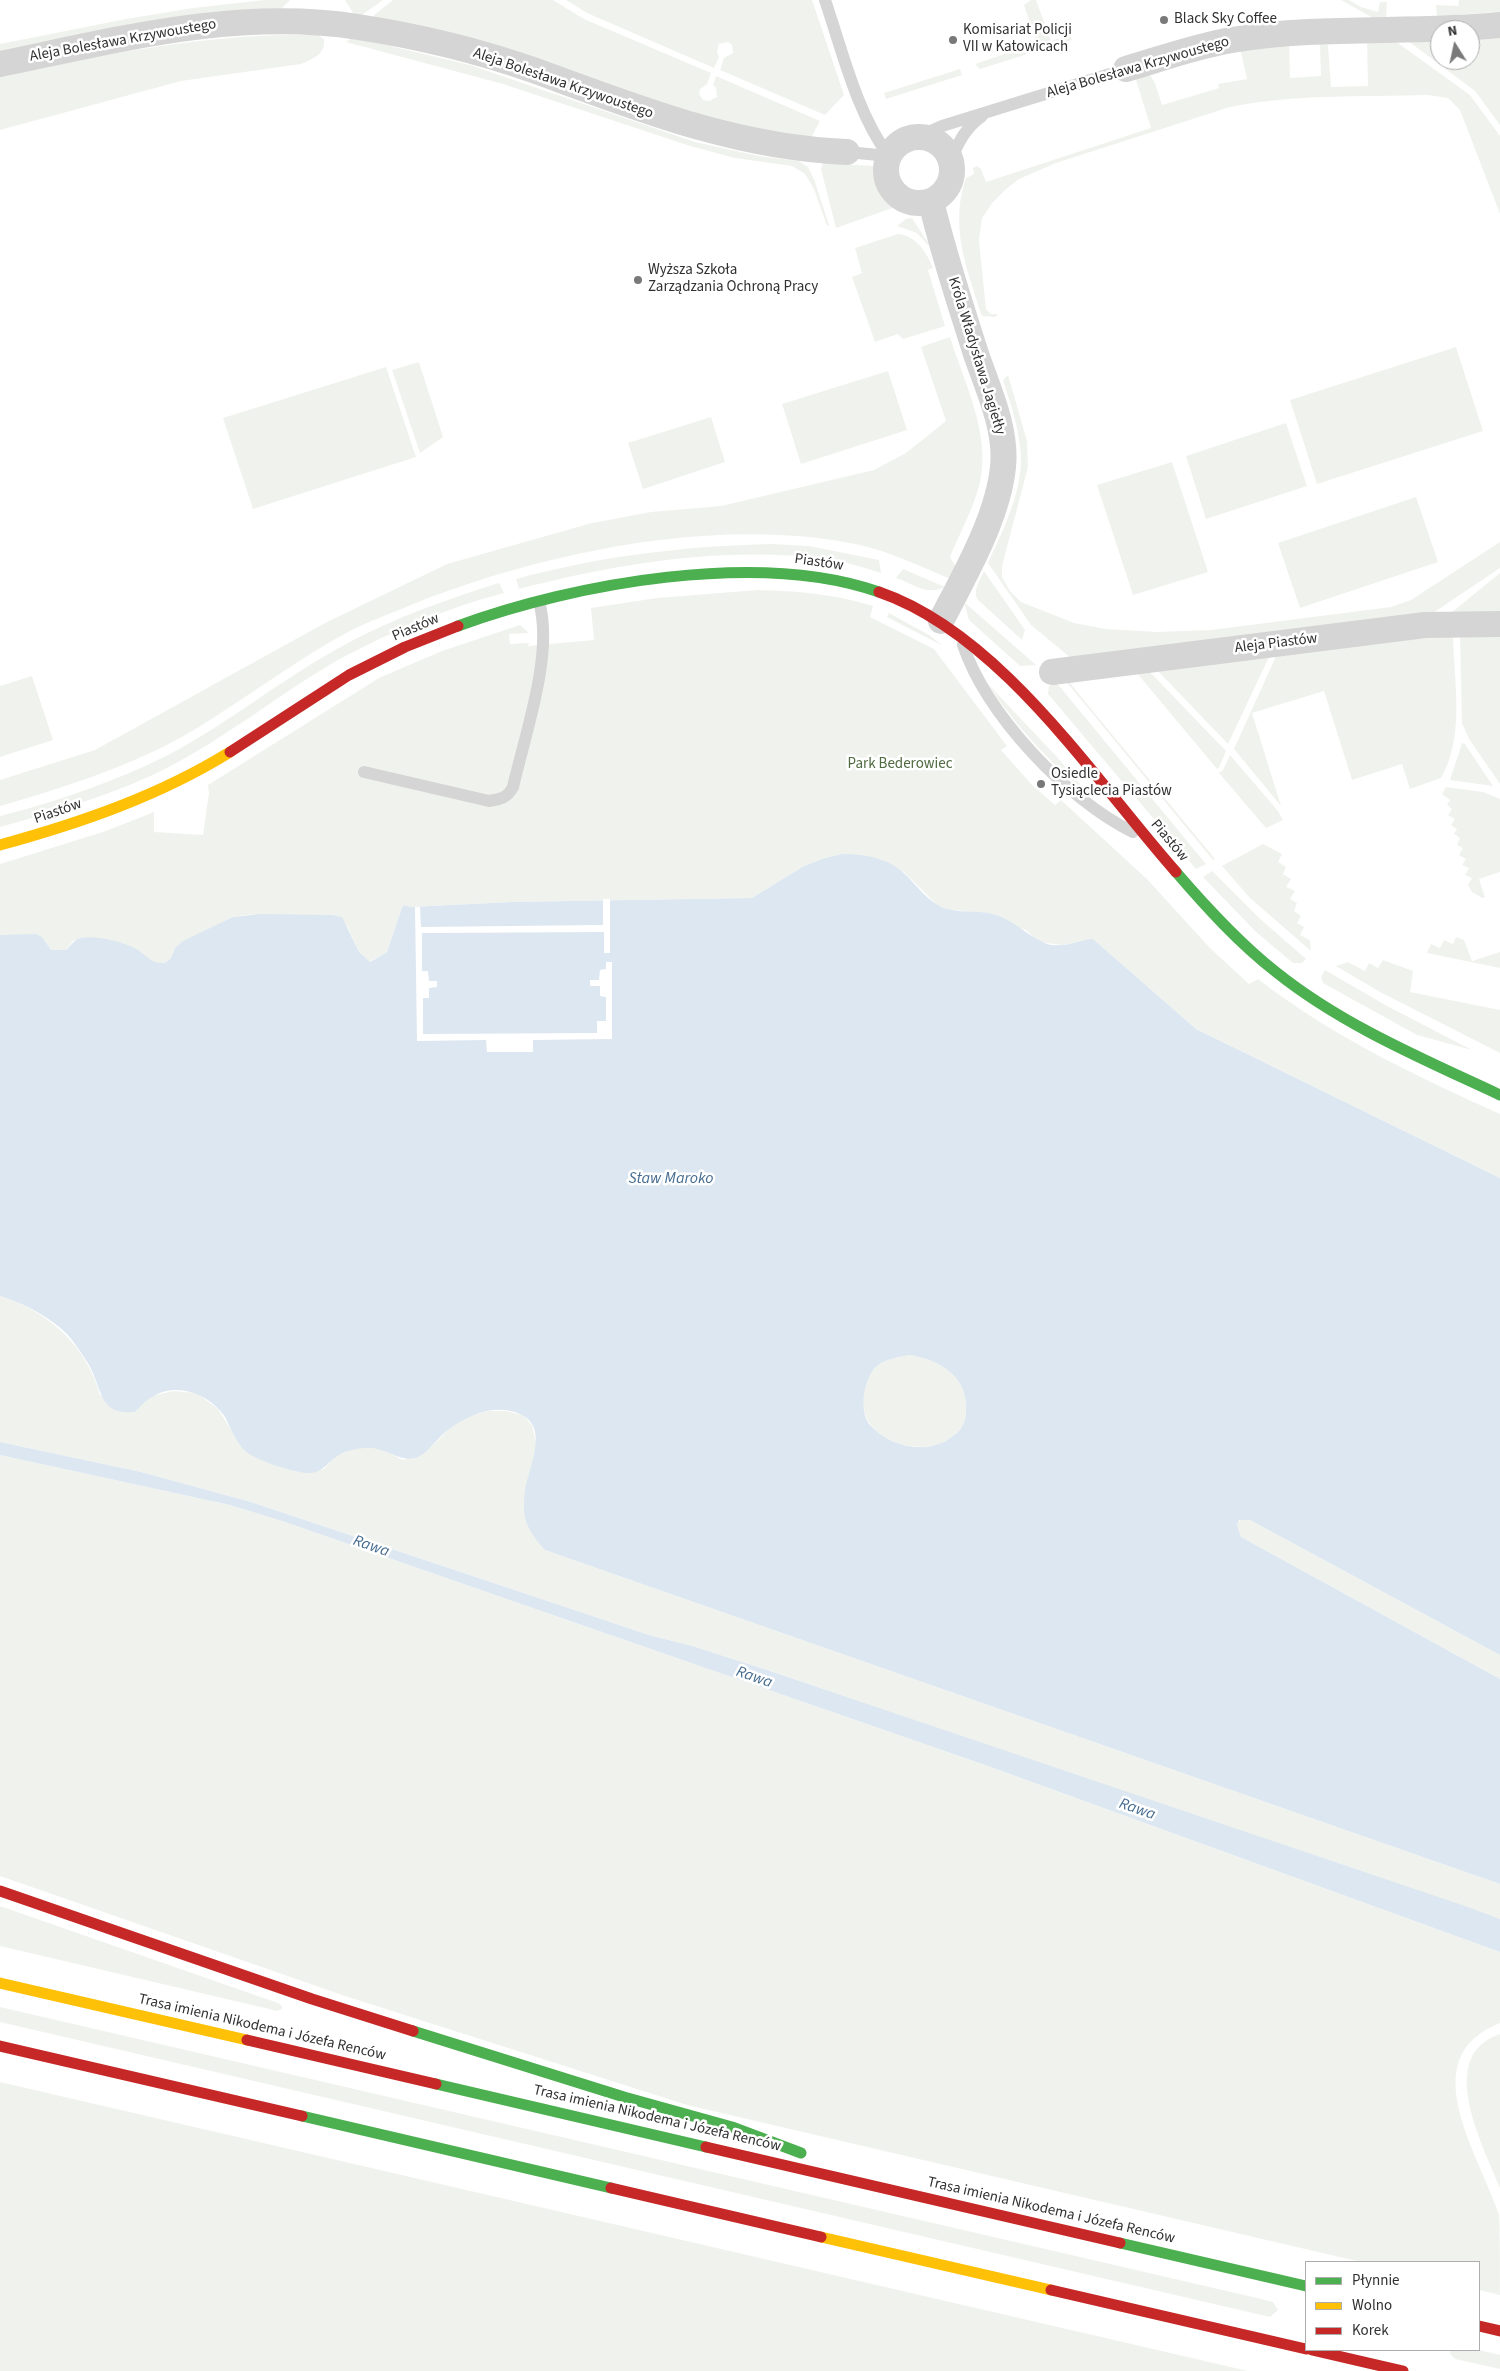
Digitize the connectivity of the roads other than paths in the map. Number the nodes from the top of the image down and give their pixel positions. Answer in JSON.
{"nodes":[{"id":1,"x":825,"y":0,"type":"edge"},
{"id":2,"x":1500,"y":25,"type":"edge"},
{"id":3,"x":0,"y":64,"type":"edge"},
{"id":4,"x":1126,"y":70,"type":"joint"},
{"id":5,"x":988,"y":112,"type":"junction"},
{"id":6,"x":918,"y":137,"type":"junction"},
{"id":7,"x":882,"y":148,"type":"junction"},
{"id":8,"x":846,"y":152,"type":"joint"},
{"id":9,"x":950,"y":159,"type":"junction"},
{"id":10,"x":931,"y":201,"type":"junction"},
{"id":11,"x":539,"y":602,"type":"junction"},
{"id":12,"x":1500,"y":624,"type":"edge"},
{"id":13,"x":951,"y":629,"type":"junction"},
{"id":14,"x":1052,"y":672,"type":"dead end"},
{"id":15,"x":364,"y":772,"type":"dead end"},
{"id":16,"x":1148,"y":840,"type":"junction"},
{"id":17,"x":0,"y":845,"type":"edge"},
{"id":18,"x":1500,"y":1095,"type":"edge"},
{"id":19,"x":0,"y":1891,"type":"edge"},
{"id":20,"x":0,"y":1982,"type":"edge"},
{"id":21,"x":0,"y":2046,"type":"edge"},
{"id":22,"x":906,"y":2192,"type":"junction"},
{"id":23,"x":1305,"y":2286,"type":"edge"},
{"id":24,"x":1480,"y":2326,"type":"edge"},
{"id":25,"x":1500,"y":2331,"type":"edge"},
{"id":26,"x":1305,"y":2348,"type":"edge"},
{"id":27,"x":1316,"y":2351,"type":"edge"},
{"id":28,"x":1403,"y":2371,"type":"edge"}],
"edges":[{"from":1,"to":7,"type":"lane"},
{"from":2,"to":4,"type":"street","name":"Aleja Bolesława Krzywoustego"},
{"from":3,"to":8,"type":"street","name":"Aleja Bolesława Krzywoustego"},
{"from":4,"to":5,"type":"lane","name":"Aleja Bolesława Krzywoustego"},
{"from":5,"to":6,"type":"lane","name":"Aleja Bolesława Krzywoustego"},
{"from":5,"to":9,"type":"lane","name":"Aleja Bolesława Krzywoustego"},
{"from":6,"to":7,"type":"street"},
{"from":6,"to":9,"type":"street"},
{"from":7,"to":8,"type":"lane","name":"Aleja Bolesława Krzywoustego"},
{"from":7,"to":10,"type":"street"},
{"from":9,"to":10,"type":"street"},
{"from":10,"to":13,"type":"street","name":"Króla Władysława Jagiełły"},
{"from":11,"to":13,"type":"main road","name":"Piastów"},
{"from":11,"to":15,"type":"lane"},
{"from":11,"to":17,"type":"main road","name":"Piastów"},
{"from":12,"to":14,"type":"street","name":"Aleja Piastów"},
{"from":13,"to":16,"type":"main road","name":"Piastów"},
{"from":13,"to":16,"type":"lane"},
{"from":16,"to":18,"type":"main road","name":"Piastów"},
{"from":19,"to":22,"type":"main road"},
{"from":20,"to":22,"type":"main road","name":"Trasa imienia Nikodema i Józefa Renców"},
{"from":21,"to":26,"type":"main road"},
{"from":22,"to":23,"type":"main road","name":"Trasa imienia Nikodema i Józefa Renców"},
{"from":24,"to":25,"type":"main road"},
{"from":27,"to":28,"type":"main road"}]}
